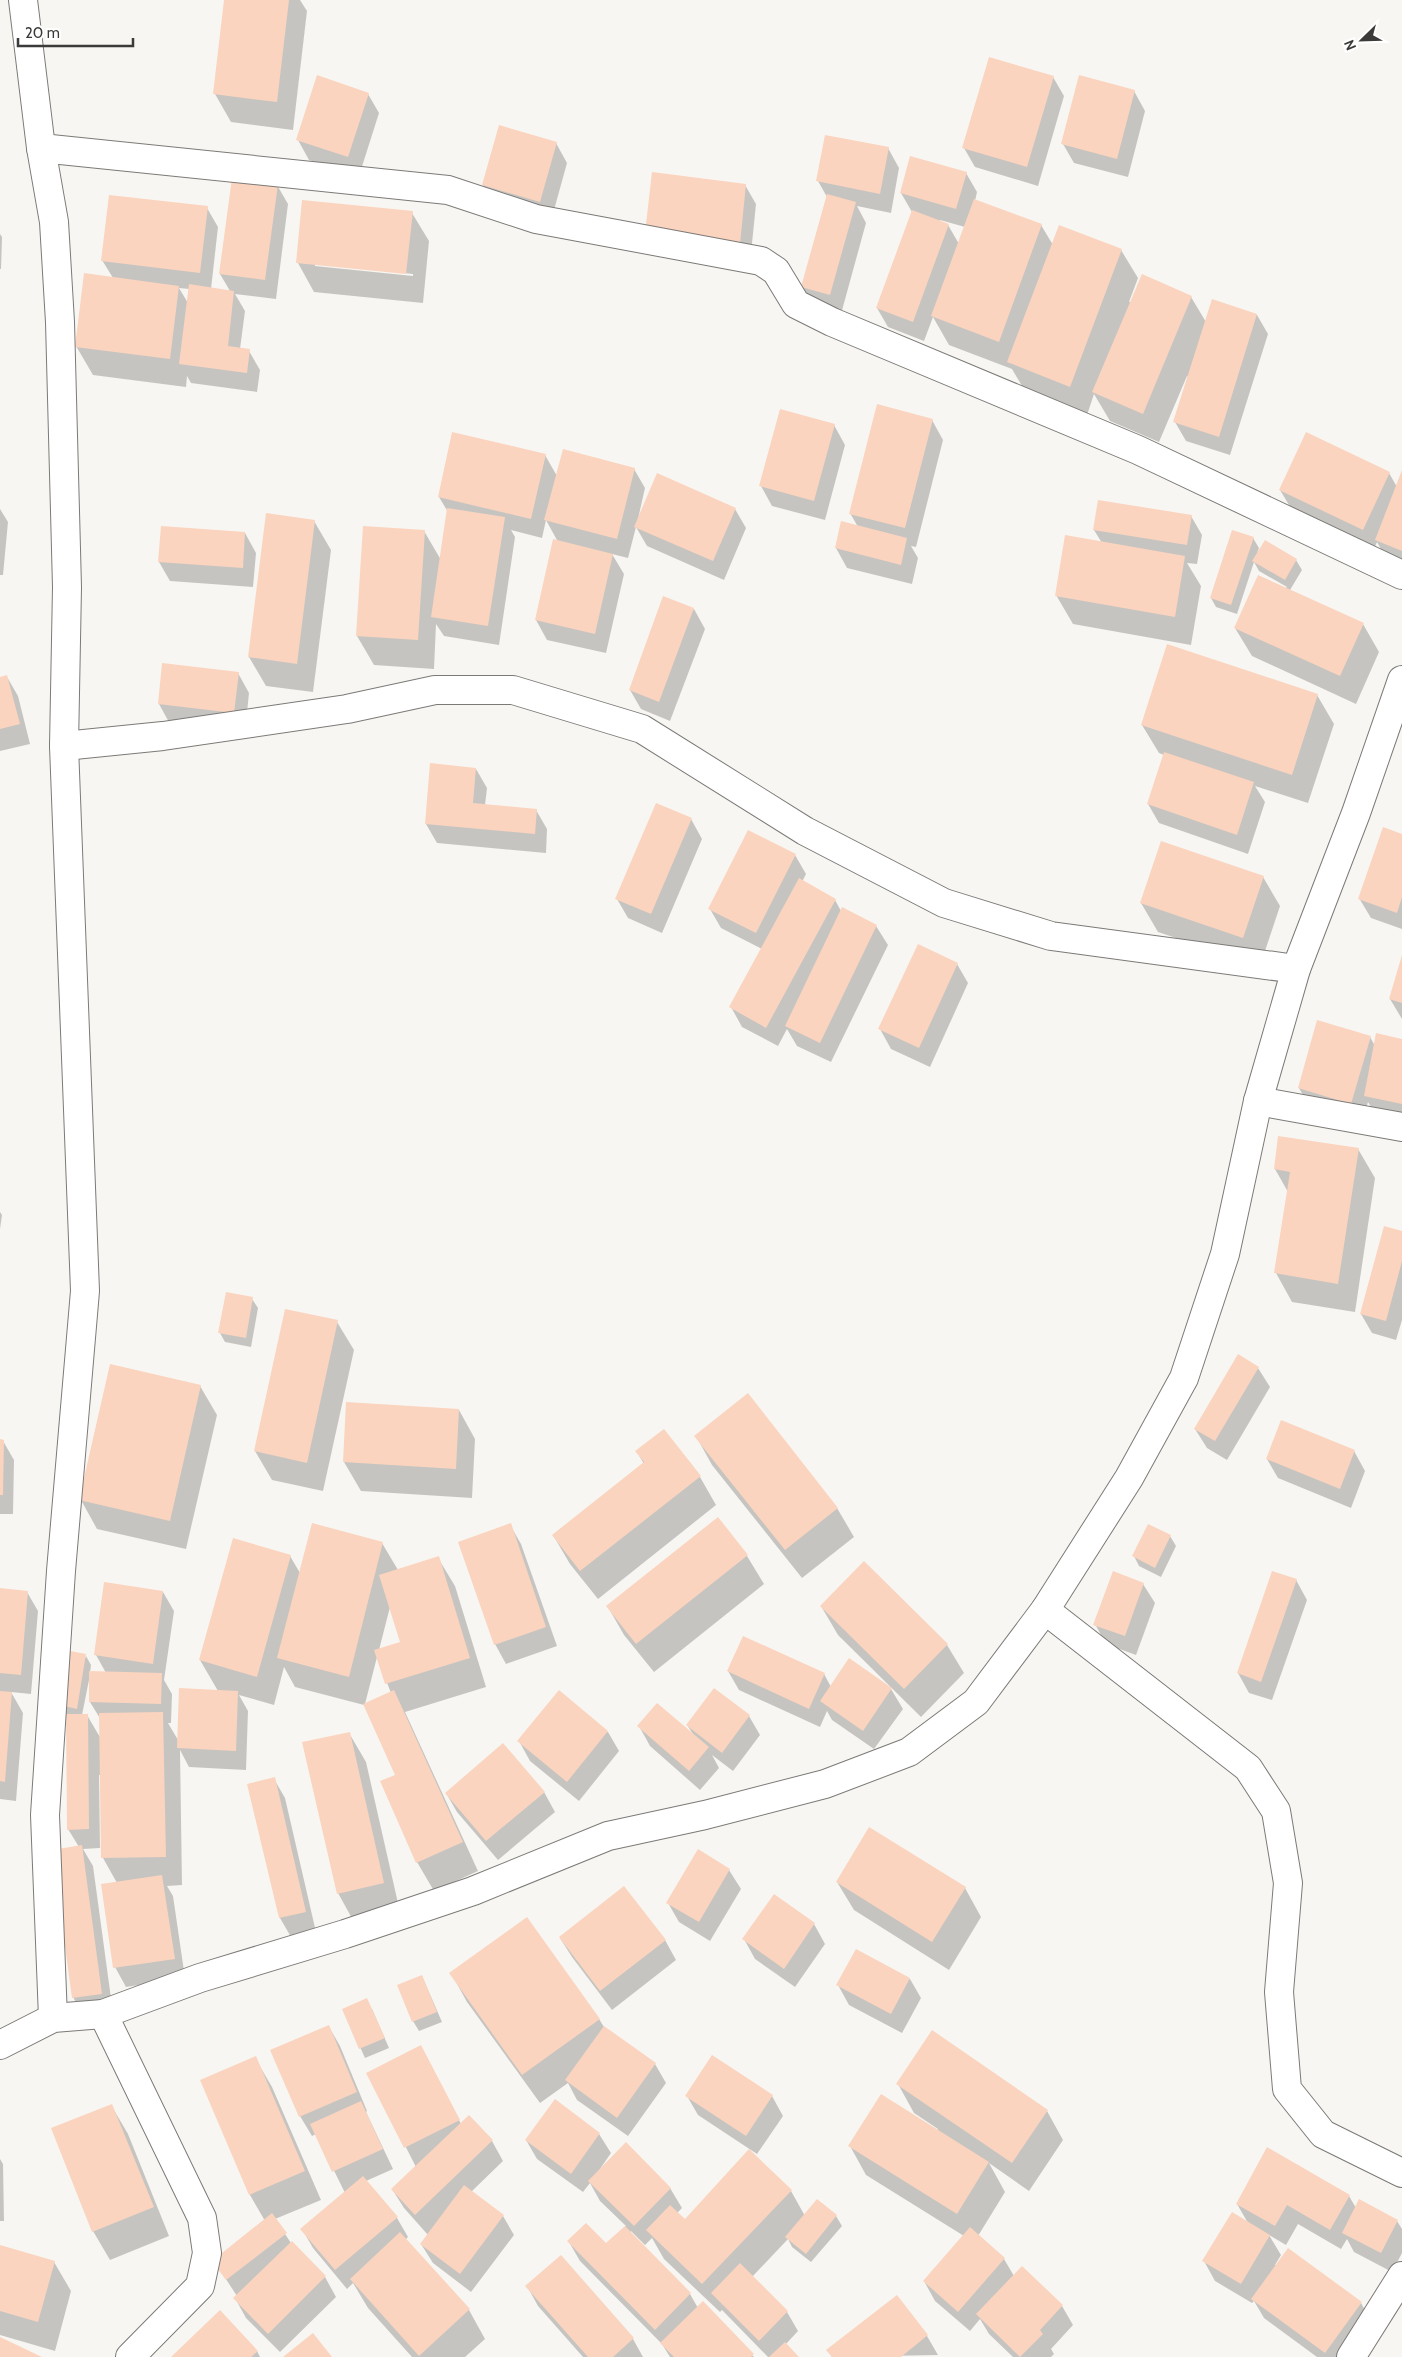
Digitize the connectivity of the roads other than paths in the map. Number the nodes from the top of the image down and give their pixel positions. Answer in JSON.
{"nodes":[{"id":1,"x":23,"y":0,"type":"edge"},
{"id":2,"x":41,"y":148,"type":"junction"},
{"id":3,"x":1402,"y":575,"type":"edge"},
{"id":4,"x":1402,"y":680,"type":"edge"},
{"id":5,"x":64,"y":746,"type":"junction"},
{"id":6,"x":1296,"y":969,"type":"junction"},
{"id":7,"x":1258,"y":1101,"type":"junction"},
{"id":8,"x":1402,"y":1127,"type":"edge"},
{"id":9,"x":1045,"y":1610,"type":"junction"},
{"id":10,"x":103,"y":2014,"type":"junction"},
{"id":11,"x":53,"y":2018,"type":"junction"},
{"id":12,"x":0,"y":2046,"type":"edge"},
{"id":13,"x":1402,"y":2172,"type":"edge"},
{"id":14,"x":1402,"y":2276,"type":"edge"},
{"id":15,"x":130,"y":2357,"type":"edge"},
{"id":16,"x":1351,"y":2357,"type":"edge"}],
"edges":[{"from":1,"to":2,"type":"street"},
{"from":2,"to":3,"type":"street"},
{"from":2,"to":5,"type":"street"},
{"from":4,"to":6,"type":"street"},
{"from":5,"to":6,"type":"street"},
{"from":5,"to":11,"type":"street"},
{"from":6,"to":7,"type":"street"},
{"from":7,"to":8,"type":"street"},
{"from":7,"to":9,"type":"street"},
{"from":9,"to":10,"type":"street"},
{"from":9,"to":13,"type":"street"},
{"from":10,"to":11,"type":"street"},
{"from":10,"to":15,"type":"street"},
{"from":11,"to":12,"type":"street"},
{"from":14,"to":16,"type":"street"}]}
